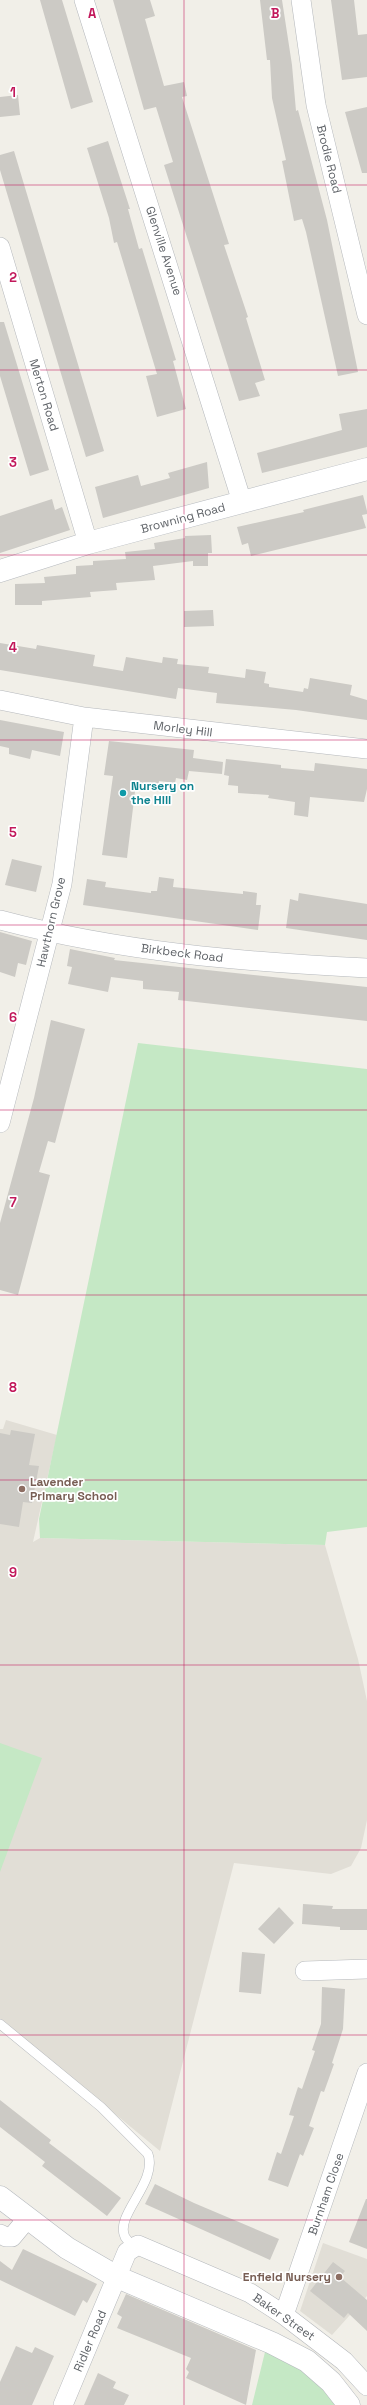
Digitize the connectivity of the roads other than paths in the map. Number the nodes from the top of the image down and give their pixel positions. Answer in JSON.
{"nodes":[{"id":1,"x":84,"y":0,"type":"edge"},
{"id":2,"x":301,"y":0,"type":"edge"},
{"id":3,"x":0,"y":247,"type":"edge"},
{"id":4,"x":367,"y":315,"type":"edge"},
{"id":5,"x":367,"y":469,"type":"edge"},
{"id":6,"x":242,"y":502,"type":"junction"},
{"id":7,"x":88,"y":543,"type":"junction"},
{"id":8,"x":0,"y":571,"type":"edge"},
{"id":9,"x":0,"y":700,"type":"edge"},
{"id":10,"x":84,"y":717,"type":"junction"},
{"id":11,"x":367,"y":749,"type":"edge"},
{"id":12,"x":0,"y":920,"type":"edge"},
{"id":13,"x":50,"y":933,"type":"junction"},
{"id":14,"x":367,"y":968,"type":"edge"},
{"id":15,"x":0,"y":1123,"type":"edge"},
{"id":16,"x":305,"y":1971,"type":"dead end"},
{"id":17,"x":366,"y":1973,"type":"edge"},
{"id":18,"x":0,"y":2024,"type":"edge"},
{"id":19,"x":367,"y":2073,"type":"edge"},
{"id":20,"x":0,"y":2198,"type":"edge"},
{"id":21,"x":27,"y":2219,"type":"junction"},
{"id":22,"x":0,"y":2234,"type":"edge"},
{"id":23,"x":133,"y":2247,"type":"junction"},
{"id":24,"x":117,"y":2277,"type":"junction"},
{"id":25,"x":284,"y":2315,"type":"junction"},
{"id":26,"x":367,"y":2386,"type":"edge"},
{"id":27,"x":63,"y":2405,"type":"edge"},
{"id":28,"x":349,"y":2405,"type":"edge"}],
"edges":[{"from":1,"to":6,"type":"street","name":"Glenville Avenue"},
{"from":2,"to":4,"type":"street","name":"Brodie Road"},
{"from":3,"to":7,"type":"street","name":"Merton Road"},
{"from":5,"to":6,"type":"street","name":"Browning Road"},
{"from":6,"to":7,"type":"street","name":"Browning Road"},
{"from":7,"to":8,"type":"street","name":"Browning Road"},
{"from":9,"to":10,"type":"street","name":"Morley Hill"},
{"from":10,"to":11,"type":"street","name":"Morley Hill"},
{"from":10,"to":13,"type":"street","name":"Hawthorn Grove"},
{"from":12,"to":13,"type":"street","name":"Birkbeck Road"},
{"from":13,"to":14,"type":"street","name":"Birkbeck Road"},
{"from":13,"to":15,"type":"street","name":"Hawthorn Grove"},
{"from":16,"to":17,"type":"street"},
{"from":18,"to":23,"type":"lane"},
{"from":19,"to":25,"type":"street","name":"Burnham Close"},
{"from":20,"to":21,"type":"street","name":"Baker Street"},
{"from":21,"to":22,"type":"street"},
{"from":21,"to":24,"type":"street","name":"Baker Street"},
{"from":23,"to":24,"type":"street"},
{"from":23,"to":25,"type":"street","name":"Baker Street"},
{"from":24,"to":27,"type":"street","name":"Ridler Road"},
{"from":24,"to":28,"type":"street","name":"Baker Street"},
{"from":25,"to":26,"type":"street","name":"Baker Street"}]}
